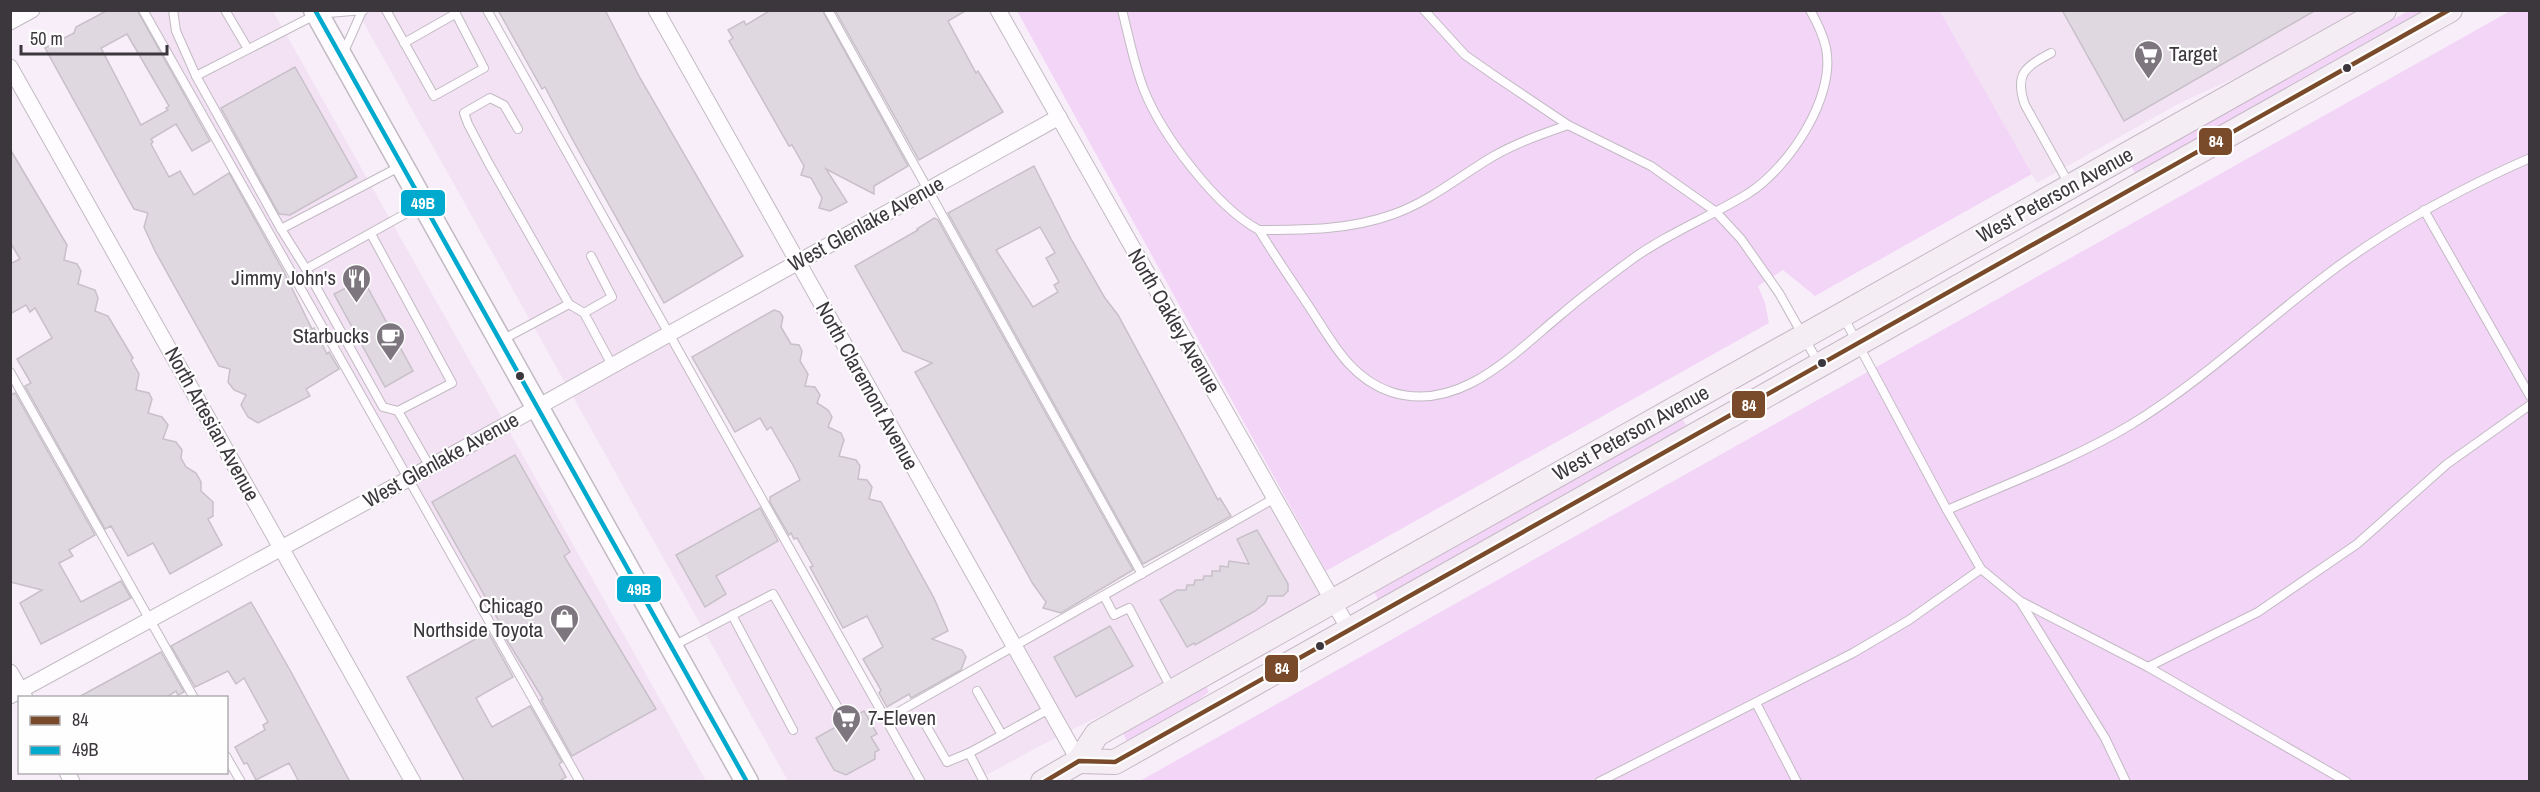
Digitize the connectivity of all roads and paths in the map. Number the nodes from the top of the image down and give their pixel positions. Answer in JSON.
{"nodes":[{"id":1,"x":32,"y":10,"type":"edge"},
{"id":2,"x":143,"y":10,"type":"edge"},
{"id":3,"x":173,"y":10,"type":"edge"},
{"id":4,"x":225,"y":10,"type":"edge"},
{"id":5,"x":386,"y":10,"type":"edge"},
{"id":6,"x":486,"y":10,"type":"edge"},
{"id":7,"x":656,"y":10,"type":"edge"},
{"id":8,"x":828,"y":10,"type":"edge"},
{"id":9,"x":998,"y":10,"type":"edge"},
{"id":10,"x":1122,"y":10,"type":"edge"},
{"id":11,"x":1424,"y":10,"type":"edge"},
{"id":12,"x":1810,"y":10,"type":"edge"},
{"id":13,"x":2384,"y":10,"type":"edge"},
{"id":14,"x":2450,"y":10,"type":"edge"},
{"id":15,"x":363,"y":11,"type":"edge"},
{"id":16,"x":316,"y":12,"type":"edge"},
{"id":17,"x":454,"y":12,"type":"edge"},
{"id":18,"x":10,"y":22,"type":"edge"},
{"id":19,"x":404,"y":43,"type":"junction"},
{"id":20,"x":248,"y":49,"type":"junction"},
{"id":21,"x":2051,"y":53,"type":"dead end"},
{"id":22,"x":341,"y":57,"type":"junction"},
{"id":23,"x":10,"y":67,"type":"edge"},
{"id":24,"x":196,"y":76,"type":"junction"},
{"id":25,"x":1059,"y":117,"type":"junction"},
{"id":26,"x":1568,"y":125,"type":"junction"},
{"id":27,"x":518,"y":129,"type":"dead end"},
{"id":28,"x":2529,"y":158,"type":"edge"},
{"id":29,"x":402,"y":166,"type":"junction"},
{"id":30,"x":2070,"y":186,"type":"junction"},
{"id":31,"x":929,"y":189,"type":"junction"},
{"id":32,"x":424,"y":204,"type":"junction"},
{"id":33,"x":2424,"y":210,"type":"junction"},
{"id":34,"x":1715,"y":211,"type":"junction"},
{"id":35,"x":281,"y":229,"type":"junction"},
{"id":36,"x":1259,"y":230,"type":"junction"},
{"id":37,"x":371,"y":234,"type":"junction"},
{"id":38,"x":591,"y":256,"type":"dead end"},
{"id":39,"x":798,"y":262,"type":"junction"},
{"id":40,"x":306,"y":270,"type":"junction"},
{"id":41,"x":569,"y":304,"type":"junction"},
{"id":42,"x":584,"y":313,"type":"junction"},
{"id":43,"x":1842,"y":314,"type":"junction"},
{"id":44,"x":669,"y":334,"type":"junction"},
{"id":45,"x":1803,"y":335,"type":"junction"},
{"id":46,"x":500,"y":340,"type":"junction"},
{"id":47,"x":1858,"y":343,"type":"junction"},
{"id":48,"x":1819,"y":364,"type":"junction"},
{"id":49,"x":612,"y":365,"type":"junction"},
{"id":50,"x":10,"y":372,"type":"edge"},
{"id":51,"x":2529,"y":396,"type":"edge"},
{"id":52,"x":2529,"y":405,"type":"edge"},
{"id":53,"x":538,"y":407,"type":"junction"},
{"id":54,"x":398,"y":411,"type":"junction"},
{"id":55,"x":430,"y":467,"type":"junction"},
{"id":56,"x":408,"y":479,"type":"junction"},
{"id":57,"x":1275,"y":498,"type":"junction"},
{"id":58,"x":1947,"y":510,"type":"junction"},
{"id":59,"x":282,"y":548,"type":"junction"},
{"id":60,"x":1981,"y":569,"type":"junction"},
{"id":61,"x":1142,"y":574,"type":"junction"},
{"id":62,"x":1104,"y":596,"type":"junction"},
{"id":63,"x":1333,"y":601,"type":"junction"},
{"id":64,"x":2020,"y":601,"type":"junction"},
{"id":65,"x":732,"y":615,"type":"junction"},
{"id":66,"x":150,"y":621,"type":"junction"},
{"id":67,"x":1350,"y":632,"type":"junction"},
{"id":68,"x":672,"y":646,"type":"junction"},
{"id":69,"x":1014,"y":647,"type":"junction"},
{"id":70,"x":2148,"y":667,"type":"junction"},
{"id":71,"x":10,"y":672,"type":"edge"},
{"id":72,"x":977,"y":691,"type":"dead end"},
{"id":73,"x":1173,"y":691,"type":"junction"},
{"id":74,"x":19,"y":695,"type":"edge"},
{"id":75,"x":193,"y":696,"type":"edge"},
{"id":76,"x":1756,"y":703,"type":"junction"},
{"id":77,"x":838,"y":708,"type":"dead end"},
{"id":78,"x":1049,"y":709,"type":"junction"},
{"id":79,"x":886,"y":719,"type":"junction"},
{"id":80,"x":924,"y":722,"type":"dead end"},
{"id":81,"x":793,"y":730,"type":"dead end"},
{"id":82,"x":1002,"y":735,"type":"junction"},
{"id":83,"x":969,"y":753,"type":"junction"},
{"id":84,"x":228,"y":759,"type":"edge"},
{"id":85,"x":1079,"y":762,"type":"junction"},
{"id":86,"x":241,"y":782,"type":"edge"},
{"id":87,"x":413,"y":782,"type":"edge"},
{"id":88,"x":580,"y":782,"type":"edge"},
{"id":89,"x":747,"y":782,"type":"edge"},
{"id":90,"x":921,"y":782,"type":"edge"},
{"id":91,"x":984,"y":782,"type":"edge"},
{"id":92,"x":1042,"y":782,"type":"edge"},
{"id":93,"x":1599,"y":782,"type":"edge"},
{"id":94,"x":1797,"y":782,"type":"edge"},
{"id":95,"x":2127,"y":782,"type":"edge"},
{"id":96,"x":2347,"y":782,"type":"edge"}],
"edges":[{"from":1,"to":18,"type":"street"},
{"from":2,"to":56,"type":"lane"},
{"from":3,"to":24,"type":"lane"},
{"from":4,"to":20,"type":"lane"},
{"from":5,"to":19,"type":"lane"},
{"from":6,"to":44,"type":"lane"},
{"from":7,"to":39,"type":"street","name":"North Claremont Avenue"},
{"from":8,"to":31,"type":"lane"},
{"from":9,"to":25,"type":"street","name":"North Oakley Avenue"},
{"from":10,"to":36,"type":"lane"},
{"from":11,"to":26,"type":"lane"},
{"from":12,"to":34,"type":"lane"},
{"from":13,"to":30,"type":"main road","name":"West Peterson Avenue"},
{"from":14,"to":47,"type":"main road","name":"West Peterson Avenue"},
{"from":15,"to":16,"type":"lane"},
{"from":15,"to":22,"type":"lane"},
{"from":16,"to":20,"type":"lane"},
{"from":16,"to":22,"type":"main road"},
{"from":17,"to":19,"type":"lane"},
{"from":17,"to":19,"type":"lane"},
{"from":20,"to":24,"type":"lane"},
{"from":21,"to":30,"type":"lane"},
{"from":22,"to":29,"type":"main road"},
{"from":23,"to":59,"type":"street","name":"North Artesian Avenue"},
{"from":24,"to":35,"type":"lane"},
{"from":25,"to":31,"type":"street","name":"West Glenlake Avenue"},
{"from":25,"to":57,"type":"street","name":"North Oakley Avenue"},
{"from":26,"to":34,"type":"lane"},
{"from":26,"to":36,"type":"lane"},
{"from":27,"to":41,"type":"lane"},
{"from":28,"to":33,"type":"lane"},
{"from":29,"to":32,"type":"main road"},
{"from":29,"to":35,"type":"lane"},
{"from":30,"to":43,"type":"main road","name":"West Peterson Avenue"},
{"from":31,"to":39,"type":"street","name":"West Glenlake Avenue"},
{"from":31,"to":61,"type":"lane"},
{"from":32,"to":37,"type":"lane"},
{"from":32,"to":46,"type":"main road"},
{"from":33,"to":51,"type":"lane"},
{"from":33,"to":58,"type":"lane"},
{"from":34,"to":36,"type":"lane"},
{"from":34,"to":45,"type":"lane"},
{"from":35,"to":40,"type":"lane"},
{"from":37,"to":40,"type":"lane"},
{"from":37,"to":54,"type":"lane"},
{"from":38,"to":42,"type":"lane"},
{"from":39,"to":44,"type":"street","name":"West Glenlake Avenue"},
{"from":39,"to":69,"type":"street","name":"North Claremont Avenue"},
{"from":40,"to":54,"type":"lane"},
{"from":41,"to":42,"type":"lane"},
{"from":41,"to":46,"type":"lane"},
{"from":42,"to":49,"type":"lane"},
{"from":43,"to":45,"type":"main road","name":"West Peterson Avenue"},
{"from":43,"to":47,"type":"lane"},
{"from":44,"to":49,"type":"street","name":"West Glenlake Avenue"},
{"from":44,"to":79,"type":"lane"},
{"from":45,"to":48,"type":"lane"},
{"from":45,"to":63,"type":"main road","name":"West Peterson Avenue"},
{"from":46,"to":53,"type":"main road"},
{"from":47,"to":48,"type":"main road","name":"West Peterson Avenue"},
{"from":47,"to":58,"type":"lane"},
{"from":48,"to":67,"type":"main road","name":"West Peterson Avenue"},
{"from":49,"to":53,"type":"street","name":"West Glenlake Avenue"},
{"from":50,"to":66,"type":"lane"},
{"from":52,"to":70,"type":"lane"},
{"from":53,"to":55,"type":"street","name":"West Glenlake Avenue"},
{"from":53,"to":68,"type":"main road"},
{"from":54,"to":55,"type":"lane"},
{"from":55,"to":56,"type":"street","name":"West Glenlake Avenue"},
{"from":56,"to":59,"type":"street","name":"West Glenlake Avenue"},
{"from":56,"to":88,"type":"lane"},
{"from":57,"to":61,"type":"lane"},
{"from":57,"to":63,"type":"street","name":"North Oakley Avenue"},
{"from":58,"to":60,"type":"lane"},
{"from":59,"to":66,"type":"street","name":"West Glenlake Avenue"},
{"from":59,"to":87,"type":"street","name":"North Artesian Avenue"},
{"from":60,"to":64,"type":"lane"},
{"from":60,"to":76,"type":"lane"},
{"from":61,"to":62,"type":"lane"},
{"from":62,"to":69,"type":"lane"},
{"from":62,"to":73,"type":"lane"},
{"from":63,"to":67,"type":"street","name":"North Oakley Avenue"},
{"from":63,"to":73,"type":"main road","name":"West Peterson Avenue"},
{"from":64,"to":70,"type":"lane"},
{"from":64,"to":95,"type":"lane"},
{"from":65,"to":68,"type":"lane"},
{"from":65,"to":77,"type":"lane"},
{"from":65,"to":81,"type":"lane"},
{"from":66,"to":74,"type":"street","name":"West Glenlake Avenue"},
{"from":66,"to":75,"type":"lane"},
{"from":67,"to":85,"type":"main road","name":"West Peterson Avenue"},
{"from":68,"to":89,"type":"main road"},
{"from":69,"to":78,"type":"street","name":"North Claremont Avenue"},
{"from":69,"to":79,"type":"lane"},
{"from":70,"to":96,"type":"lane"},
{"from":71,"to":74,"type":"street"},
{"from":72,"to":82,"type":"lane"},
{"from":73,"to":85,"type":"main road","name":"West Peterson Avenue"},
{"from":76,"to":93,"type":"lane"},
{"from":76,"to":94,"type":"lane"},
{"from":78,"to":82,"type":"lane"},
{"from":78,"to":85,"type":"street","name":"North Claremont Avenue"},
{"from":79,"to":90,"type":"lane"},
{"from":80,"to":83,"type":"lane"},
{"from":82,"to":83,"type":"lane"},
{"from":83,"to":91,"type":"lane"},
{"from":84,"to":86,"type":"lane"},
{"from":85,"to":92,"type":"main road","name":"West Peterson Avenue"}]}
